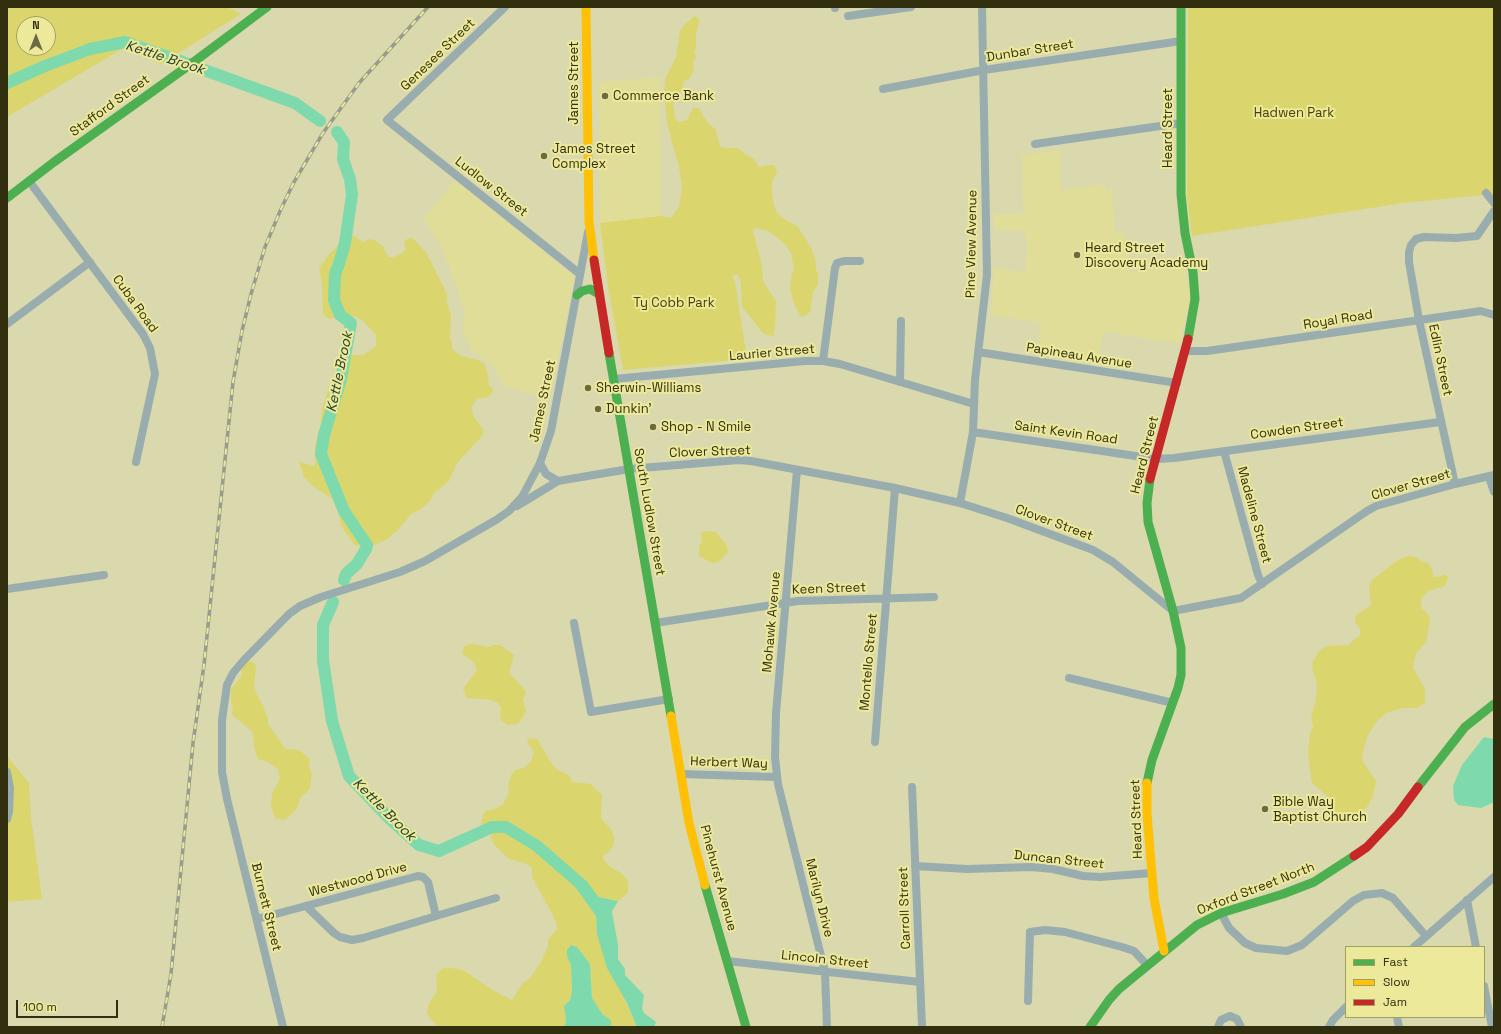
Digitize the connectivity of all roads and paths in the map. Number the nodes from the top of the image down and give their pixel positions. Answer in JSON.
{"nodes":[{"id":1,"x":267,"y":7,"type":"edge"},
{"id":2,"x":505,"y":7,"type":"edge"},
{"id":3,"x":586,"y":7,"type":"edge"},
{"id":4,"x":911,"y":7,"type":"edge"},
{"id":5,"x":982,"y":7,"type":"edge"},
{"id":6,"x":1181,"y":7,"type":"edge"},
{"id":7,"x":848,"y":16,"type":"dead end"},
{"id":8,"x":1181,"y":41,"type":"junction"},
{"id":9,"x":984,"y":70,"type":"junction"},
{"id":10,"x":883,"y":90,"type":"dead end"},
{"id":11,"x":387,"y":120,"type":"joint"},
{"id":12,"x":1181,"y":123,"type":"junction"},
{"id":13,"x":1035,"y":144,"type":"dead end"},
{"id":14,"x":29,"y":181,"type":"junction"},
{"id":15,"x":1486,"y":193,"type":"dead end"},
{"id":16,"x":7,"y":198,"type":"edge"},
{"id":17,"x":1494,"y":203,"type":"edge"},
{"id":18,"x":1494,"y":211,"type":"edge"},
{"id":19,"x":589,"y":226,"type":"junction"},
{"id":20,"x":860,"y":261,"type":"dead end"},
{"id":21,"x":90,"y":262,"type":"junction"},
{"id":22,"x":580,"y":274,"type":"junction"},
{"id":23,"x":599,"y":294,"type":"junction"},
{"id":24,"x":577,"y":295,"type":"junction"},
{"id":25,"x":1494,"y":315,"type":"edge"},
{"id":26,"x":901,"y":320,"type":"dead end"},
{"id":27,"x":1419,"y":320,"type":"junction"},
{"id":28,"x":7,"y":324,"type":"edge"},
{"id":29,"x":1185,"y":351,"type":"junction"},
{"id":30,"x":978,"y":352,"type":"junction"},
{"id":31,"x":823,"y":361,"type":"junction"},
{"id":32,"x":614,"y":379,"type":"junction"},
{"id":33,"x":900,"y":382,"type":"junction"},
{"id":34,"x":1177,"y":383,"type":"junction"},
{"id":35,"x":974,"y":404,"type":"junction"},
{"id":36,"x":1440,"y":422,"type":"junction"},
{"id":37,"x":973,"y":432,"type":"junction"},
{"id":38,"x":1224,"y":451,"type":"junction"},
{"id":39,"x":1156,"y":458,"type":"junction"},
{"id":40,"x":136,"y":462,"type":"dead end"},
{"id":41,"x":540,"y":463,"type":"junction"},
{"id":42,"x":629,"y":469,"type":"junction"},
{"id":43,"x":797,"y":470,"type":"junction"},
{"id":44,"x":1492,"y":476,"type":"edge"},
{"id":45,"x":558,"y":481,"type":"junction"},
{"id":46,"x":1455,"y":484,"type":"junction"},
{"id":47,"x":895,"y":488,"type":"junction"},
{"id":48,"x":1494,"y":492,"type":"edge"},
{"id":49,"x":960,"y":503,"type":"junction"},
{"id":50,"x":506,"y":513,"type":"junction"},
{"id":51,"x":104,"y":575,"type":"dead end"},
{"id":52,"x":1262,"y":584,"type":"junction"},
{"id":53,"x":7,"y":589,"type":"edge"},
{"id":54,"x":934,"y":597,"type":"dead end"},
{"id":55,"x":886,"y":598,"type":"junction"},
{"id":56,"x":786,"y":603,"type":"junction"},
{"id":57,"x":1173,"y":611,"type":"junction"},
{"id":58,"x":574,"y":622,"type":"dead end"},
{"id":59,"x":655,"y":623,"type":"junction"},
{"id":60,"x":1069,"y":678,"type":"dead end"},
{"id":61,"x":669,"y":699,"type":"junction"},
{"id":62,"x":1173,"y":703,"type":"junction"},
{"id":63,"x":1494,"y":704,"type":"edge"},
{"id":64,"x":675,"y":734,"type":"joint"},
{"id":65,"x":875,"y":742,"type":"dead end"},
{"id":66,"x":7,"y":772,"type":"edge"},
{"id":67,"x":681,"y":774,"type":"junction"},
{"id":68,"x":777,"y":777,"type":"junction"},
{"id":69,"x":912,"y":787,"type":"dead end"},
{"id":70,"x":226,"y":793,"type":"joint"},
{"id":71,"x":7,"y":819,"type":"edge"},
{"id":72,"x":915,"y":866,"type":"junction"},
{"id":73,"x":1152,"y":873,"type":"junction"},
{"id":74,"x":1494,"y":877,"type":"edge"},
{"id":75,"x":496,"y":898,"type":"dead end"},
{"id":76,"x":1467,"y":900,"type":"junction"},
{"id":77,"x":306,"y":906,"type":"junction"},
{"id":78,"x":1221,"y":913,"type":"junction"},
{"id":79,"x":436,"y":916,"type":"junction"},
{"id":80,"x":257,"y":919,"type":"junction"},
{"id":81,"x":1426,"y":936,"type":"junction"},
{"id":82,"x":1415,"y":946,"type":"edge"},
{"id":83,"x":1476,"y":946,"type":"edge"},
{"id":84,"x":1164,"y":951,"type":"junction"},
{"id":85,"x":727,"y":961,"type":"junction"},
{"id":86,"x":1147,"y":965,"type":"junction"},
{"id":87,"x":825,"y":972,"type":"junction"},
{"id":88,"x":920,"y":982,"type":"junction"},
{"id":89,"x":1485,"y":991,"type":"edge"},
{"id":90,"x":1028,"y":1001,"type":"dead end"},
{"id":91,"x":1345,"y":1008,"type":"edge"},
{"id":92,"x":282,"y":1027,"type":"edge"},
{"id":93,"x":746,"y":1027,"type":"edge"},
{"id":94,"x":827,"y":1027,"type":"edge"},
{"id":95,"x":922,"y":1027,"type":"edge"},
{"id":96,"x":1090,"y":1027,"type":"edge"},
{"id":97,"x":1218,"y":1027,"type":"edge"},
{"id":98,"x":1241,"y":1027,"type":"edge"},
{"id":99,"x":1329,"y":1027,"type":"edge"},
{"id":100,"x":1492,"y":1027,"type":"edge"}],
"edges":[{"from":1,"to":14,"type":"street","name":"Stafford Street"},
{"from":2,"to":11,"type":"street","name":"Genesee Street"},
{"from":3,"to":19,"type":"street","name":"James Street"},
{"from":4,"to":7,"type":"street"},
{"from":5,"to":9,"type":"street","name":"Pine View Avenue"},
{"from":6,"to":8,"type":"street","name":"Heard Street"},
{"from":8,"to":9,"type":"street","name":"Dunbar Street"},
{"from":8,"to":12,"type":"street","name":"Heard Street"},
{"from":9,"to":10,"type":"street","name":"Dunbar Street"},
{"from":9,"to":30,"type":"street","name":"Pine View Avenue"},
{"from":11,"to":22,"type":"street","name":"Ludlow Street"},
{"from":12,"to":13,"type":"street"},
{"from":12,"to":29,"type":"street","name":"Heard Street"},
{"from":14,"to":16,"type":"street","name":"Stafford Street"},
{"from":14,"to":21,"type":"street","name":"Cuba Road"},
{"from":15,"to":17,"type":"street"},
{"from":18,"to":27,"type":"street","name":"Edlin Street"},
{"from":19,"to":22,"type":"street","name":"James Street"},
{"from":19,"to":23,"type":"street","name":"South Ludlow Street"},
{"from":20,"to":31,"type":"street"},
{"from":21,"to":28,"type":"street"},
{"from":21,"to":40,"type":"street","name":"Cuba Road"},
{"from":22,"to":24,"type":"street","name":"James Street"},
{"from":23,"to":24,"type":"street"},
{"from":23,"to":32,"type":"street","name":"South Ludlow Street"},
{"from":24,"to":41,"type":"street","name":"James Street"},
{"from":25,"to":27,"type":"street","name":"Royal Road"},
{"from":26,"to":33,"type":"street"},
{"from":27,"to":29,"type":"street","name":"Royal Road"},
{"from":27,"to":36,"type":"street","name":"Edlin Street"},
{"from":29,"to":34,"type":"street","name":"Heard Street"},
{"from":30,"to":34,"type":"street","name":"Papineau Avenue"},
{"from":30,"to":35,"type":"street","name":"Pine View Avenue"},
{"from":31,"to":32,"type":"street","name":"Laurier Street"},
{"from":31,"to":33,"type":"street","name":"Laurier Street"},
{"from":32,"to":42,"type":"street","name":"South Ludlow Street"},
{"from":33,"to":35,"type":"street","name":"Laurier Street"},
{"from":34,"to":39,"type":"street","name":"Heard Street"},
{"from":35,"to":37,"type":"street","name":"Pine View Avenue"},
{"from":36,"to":38,"type":"street","name":"Cowden Street"},
{"from":36,"to":46,"type":"street","name":"Edlin Street"},
{"from":37,"to":39,"type":"street","name":"Saint Kevin Road"},
{"from":37,"to":49,"type":"street","name":"Pine View Avenue"},
{"from":38,"to":39,"type":"street","name":"Cowden Street"},
{"from":38,"to":52,"type":"street","name":"Madeline Street"},
{"from":39,"to":57,"type":"street","name":"Heard Street"},
{"from":41,"to":45,"type":"street"},
{"from":41,"to":50,"type":"street","name":"James Street"},
{"from":42,"to":43,"type":"street","name":"Clover Street"},
{"from":42,"to":45,"type":"street","name":"Clover Street"},
{"from":42,"to":59,"type":"street","name":"South Ludlow Street"},
{"from":43,"to":47,"type":"street","name":"Clover Street"},
{"from":43,"to":56,"type":"street","name":"Mohawk Avenue"},
{"from":44,"to":46,"type":"street","name":"Clover Street"},
{"from":44,"to":48,"type":"street"},
{"from":45,"to":50,"type":"street","name":"Clover Street"},
{"from":46,"to":52,"type":"street","name":"Clover Street"},
{"from":47,"to":49,"type":"street","name":"Clover Street"},
{"from":47,"to":55,"type":"street","name":"Montello Street"},
{"from":49,"to":57,"type":"street","name":"Clover Street"},
{"from":50,"to":70,"type":"street","name":"James Street"},
{"from":51,"to":53,"type":"street"},
{"from":52,"to":57,"type":"street","name":"Clover Street"},
{"from":54,"to":55,"type":"street","name":"Keen Street"},
{"from":55,"to":56,"type":"street","name":"Keen Street"},
{"from":55,"to":65,"type":"street","name":"Montello Street"},
{"from":56,"to":59,"type":"street","name":"Keen Street"},
{"from":56,"to":68,"type":"street","name":"Mohawk Avenue"},
{"from":57,"to":62,"type":"street","name":"Heard Street"},
{"from":58,"to":61,"type":"street"},
{"from":59,"to":61,"type":"street","name":"South Ludlow Street"},
{"from":60,"to":62,"type":"street"},
{"from":61,"to":64,"type":"street","name":"South Ludlow Street"},
{"from":62,"to":73,"type":"street","name":"Heard Street"},
{"from":63,"to":78,"type":"street","name":"Oxford Street North"},
{"from":64,"to":67,"type":"street","name":"Pinehurst Avenue"},
{"from":66,"to":71,"type":"street"},
{"from":67,"to":68,"type":"street","name":"Herbert Way"},
{"from":67,"to":85,"type":"street","name":"Pinehurst Avenue"},
{"from":68,"to":87,"type":"street","name":"Marilyn Drive"},
{"from":69,"to":72,"type":"street","name":"Carroll Street"},
{"from":70,"to":80,"type":"street","name":"Burnett Street"},
{"from":72,"to":73,"type":"street","name":"Duncan Street"},
{"from":72,"to":88,"type":"street","name":"Carroll Street"},
{"from":73,"to":84,"type":"street","name":"Heard Street"},
{"from":74,"to":76,"type":"street"},
{"from":75,"to":79,"type":"street","name":"Westwood Drive"},
{"from":76,"to":81,"type":"street"},
{"from":76,"to":83,"type":"street"},
{"from":77,"to":79,"type":"street","name":"Westwood Drive"},
{"from":77,"to":79,"type":"street","name":"Westwood Drive"},
{"from":77,"to":80,"type":"street","name":"Westwood Drive"},
{"from":78,"to":81,"type":"street"},
{"from":78,"to":84,"type":"street","name":"Oxford Street North"},
{"from":80,"to":92,"type":"street","name":"Burnett Street"},
{"from":81,"to":82,"type":"street"},
{"from":84,"to":86,"type":"street","name":"Oxford Street North"},
{"from":85,"to":87,"type":"street","name":"Lincoln Street"},
{"from":85,"to":93,"type":"street","name":"Pinehurst Avenue"},
{"from":86,"to":90,"type":"street"},
{"from":86,"to":96,"type":"street","name":"Oxford Street North"},
{"from":87,"to":88,"type":"street","name":"Lincoln Street"},
{"from":87,"to":94,"type":"street","name":"Marilyn Drive"},
{"from":88,"to":95,"type":"street","name":"Carroll Street"},
{"from":89,"to":100,"type":"street"},
{"from":91,"to":99,"type":"street"},
{"from":97,"to":98,"type":"street"}]}
